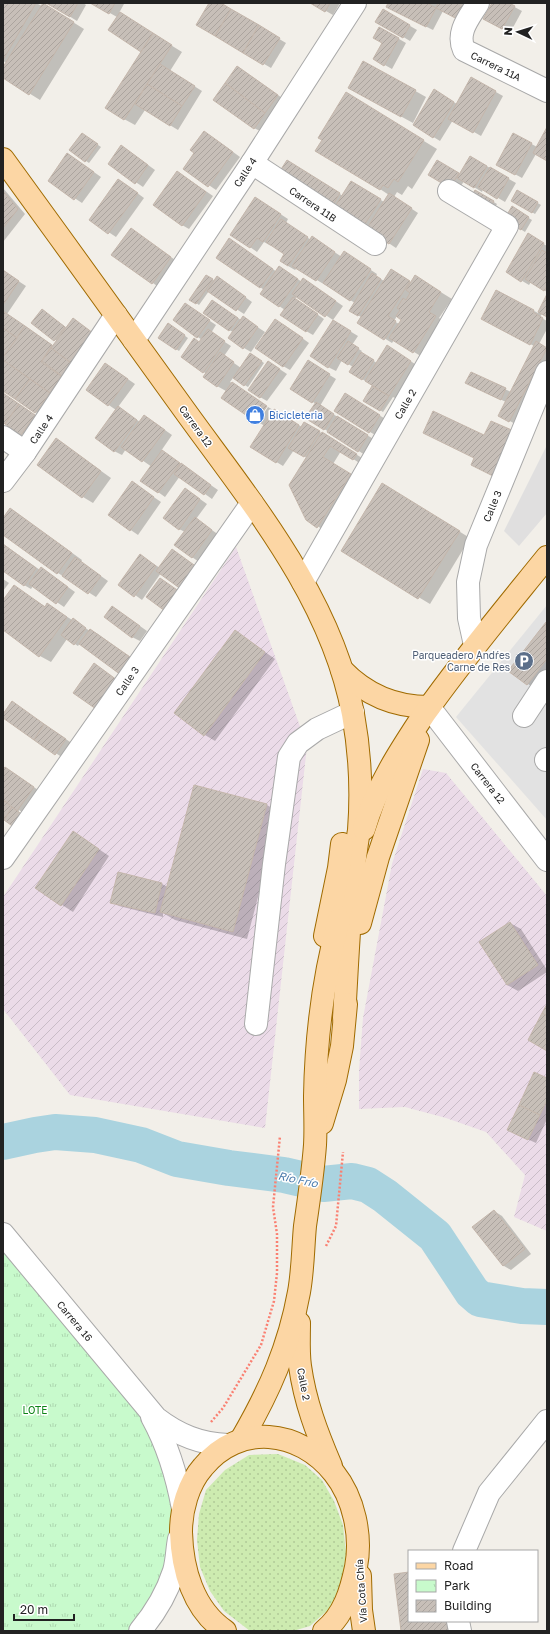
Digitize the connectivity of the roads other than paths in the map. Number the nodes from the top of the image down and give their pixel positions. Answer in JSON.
{"nodes":[{"id":1,"x":354,"y":3,"type":"edge"},
{"id":2,"x":478,"y":3,"type":"edge"},
{"id":3,"x":547,"y":91,"type":"edge"},
{"id":4,"x":3,"y":159,"type":"edge"},
{"id":5,"x":252,"y":163,"type":"junction"},
{"id":6,"x":448,"y":191,"type":"dead end"},
{"id":7,"x":375,"y":244,"type":"dead end"},
{"id":8,"x":116,"y":315,"type":"junction"},
{"id":9,"x":134,"y":340,"type":"junction"},
{"id":10,"x":547,"y":372,"type":"edge"},
{"id":11,"x":3,"y":438,"type":"edge"},
{"id":12,"x":25,"y":452,"type":"junction"},
{"id":13,"x":3,"y":481,"type":"edge"},
{"id":14,"x":252,"y":504,"type":"junction"},
{"id":15,"x":547,"y":557,"type":"edge"},
{"id":16,"x":303,"y":582,"type":"junction"},
{"id":17,"x":475,"y":645,"type":"junction"},
{"id":18,"x":342,"y":670,"type":"junction"},
{"id":19,"x":547,"y":681,"type":"edge"},
{"id":20,"x":429,"y":707,"type":"junction"},
{"id":21,"x":353,"y":712,"type":"junction"},
{"id":22,"x":524,"y":716,"type":"dead end"},
{"id":23,"x":3,"y":858,"type":"edge"},
{"id":24,"x":547,"y":860,"type":"edge"},
{"id":25,"x":354,"y":867,"type":"junction"},
{"id":26,"x":344,"y":1018,"type":"junction"},
{"id":27,"x":256,"y":1024,"type":"dead end"},
{"id":28,"x":315,"y":1095,"type":"junction"},
{"id":29,"x":315,"y":1145,"type":"junction"},
{"id":30,"x":3,"y":1234,"type":"edge"},
{"id":31,"x":299,"y":1290,"type":"junction"},
{"id":32,"x":146,"y":1407,"type":"junction"},
{"id":33,"x":547,"y":1421,"type":"edge"},
{"id":34,"x":234,"y":1442,"type":"junction"},
{"id":35,"x":334,"y":1472,"type":"junction"},
{"id":36,"x":182,"y":1515,"type":"junction"},
{"id":37,"x":359,"y":1550,"type":"junction"},
{"id":38,"x":464,"y":1550,"type":"edge"},
{"id":39,"x":140,"y":1631,"type":"edge"},
{"id":40,"x":225,"y":1631,"type":"edge"},
{"id":41,"x":324,"y":1631,"type":"edge"},
{"id":42,"x":364,"y":1631,"type":"edge"}],
"edges":[{"from":1,"to":5,"type":"street","name":"Calle 4"},
{"from":2,"to":3,"type":"street","name":"Carrera 11A"},
{"from":4,"to":8,"type":"main road","name":"Carrera 12"},
{"from":5,"to":7,"type":"street","name":"Carrera 11B"},
{"from":5,"to":9,"type":"street","name":"Calle 4"},
{"from":6,"to":16,"type":"street","name":"Calle 2"},
{"from":8,"to":9,"type":"main road","name":"Carrera 12"},
{"from":8,"to":12,"type":"street","name":"Calle 4"},
{"from":9,"to":14,"type":"main road","name":"Carrera 12"},
{"from":10,"to":17,"type":"street","name":"Calle 3"},
{"from":11,"to":12,"type":"street"},
{"from":12,"to":13,"type":"street","name":"Calle 4"},
{"from":14,"to":16,"type":"main road","name":"Carrera 12"},
{"from":14,"to":23,"type":"street","name":"Calle 3"},
{"from":15,"to":17,"type":"main road"},
{"from":16,"to":18,"type":"main road","name":"Carrera 12"},
{"from":17,"to":20,"type":"main road"},
{"from":18,"to":20,"type":"main road"},
{"from":18,"to":21,"type":"main road","name":"Carrera 12"},
{"from":19,"to":22,"type":"street"},
{"from":20,"to":24,"type":"street","name":"Carrera 12"},
{"from":20,"to":25,"type":"main road"},
{"from":20,"to":26,"type":"main road"},
{"from":21,"to":25,"type":"main road"},
{"from":21,"to":27,"type":"street"},
{"from":21,"to":28,"type":"main road"},
{"from":25,"to":26,"type":"main road"},
{"from":25,"to":28,"type":"main road"},
{"from":26,"to":29,"type":"main road"},
{"from":28,"to":29,"type":"main road"},
{"from":29,"to":31,"type":"main road","name":"Calle 2"},
{"from":30,"to":32,"type":"street","name":"Carrera 16"},
{"from":31,"to":34,"type":"main road","name":"Calle 2"},
{"from":31,"to":35,"type":"main road","name":"Calle 2"},
{"from":32,"to":34,"type":"street","name":"Carrera 16"},
{"from":32,"to":36,"type":"street","name":"Carrera 16"},
{"from":33,"to":38,"type":"street"},
{"from":34,"to":35,"type":"main road"},
{"from":34,"to":36,"type":"main road"},
{"from":35,"to":37,"type":"main road"},
{"from":36,"to":39,"type":"street","name":"Carrera 16"},
{"from":36,"to":40,"type":"main road"},
{"from":37,"to":41,"type":"main road"},
{"from":37,"to":42,"type":"main road","name":"Vía Cota Chía"}]}
